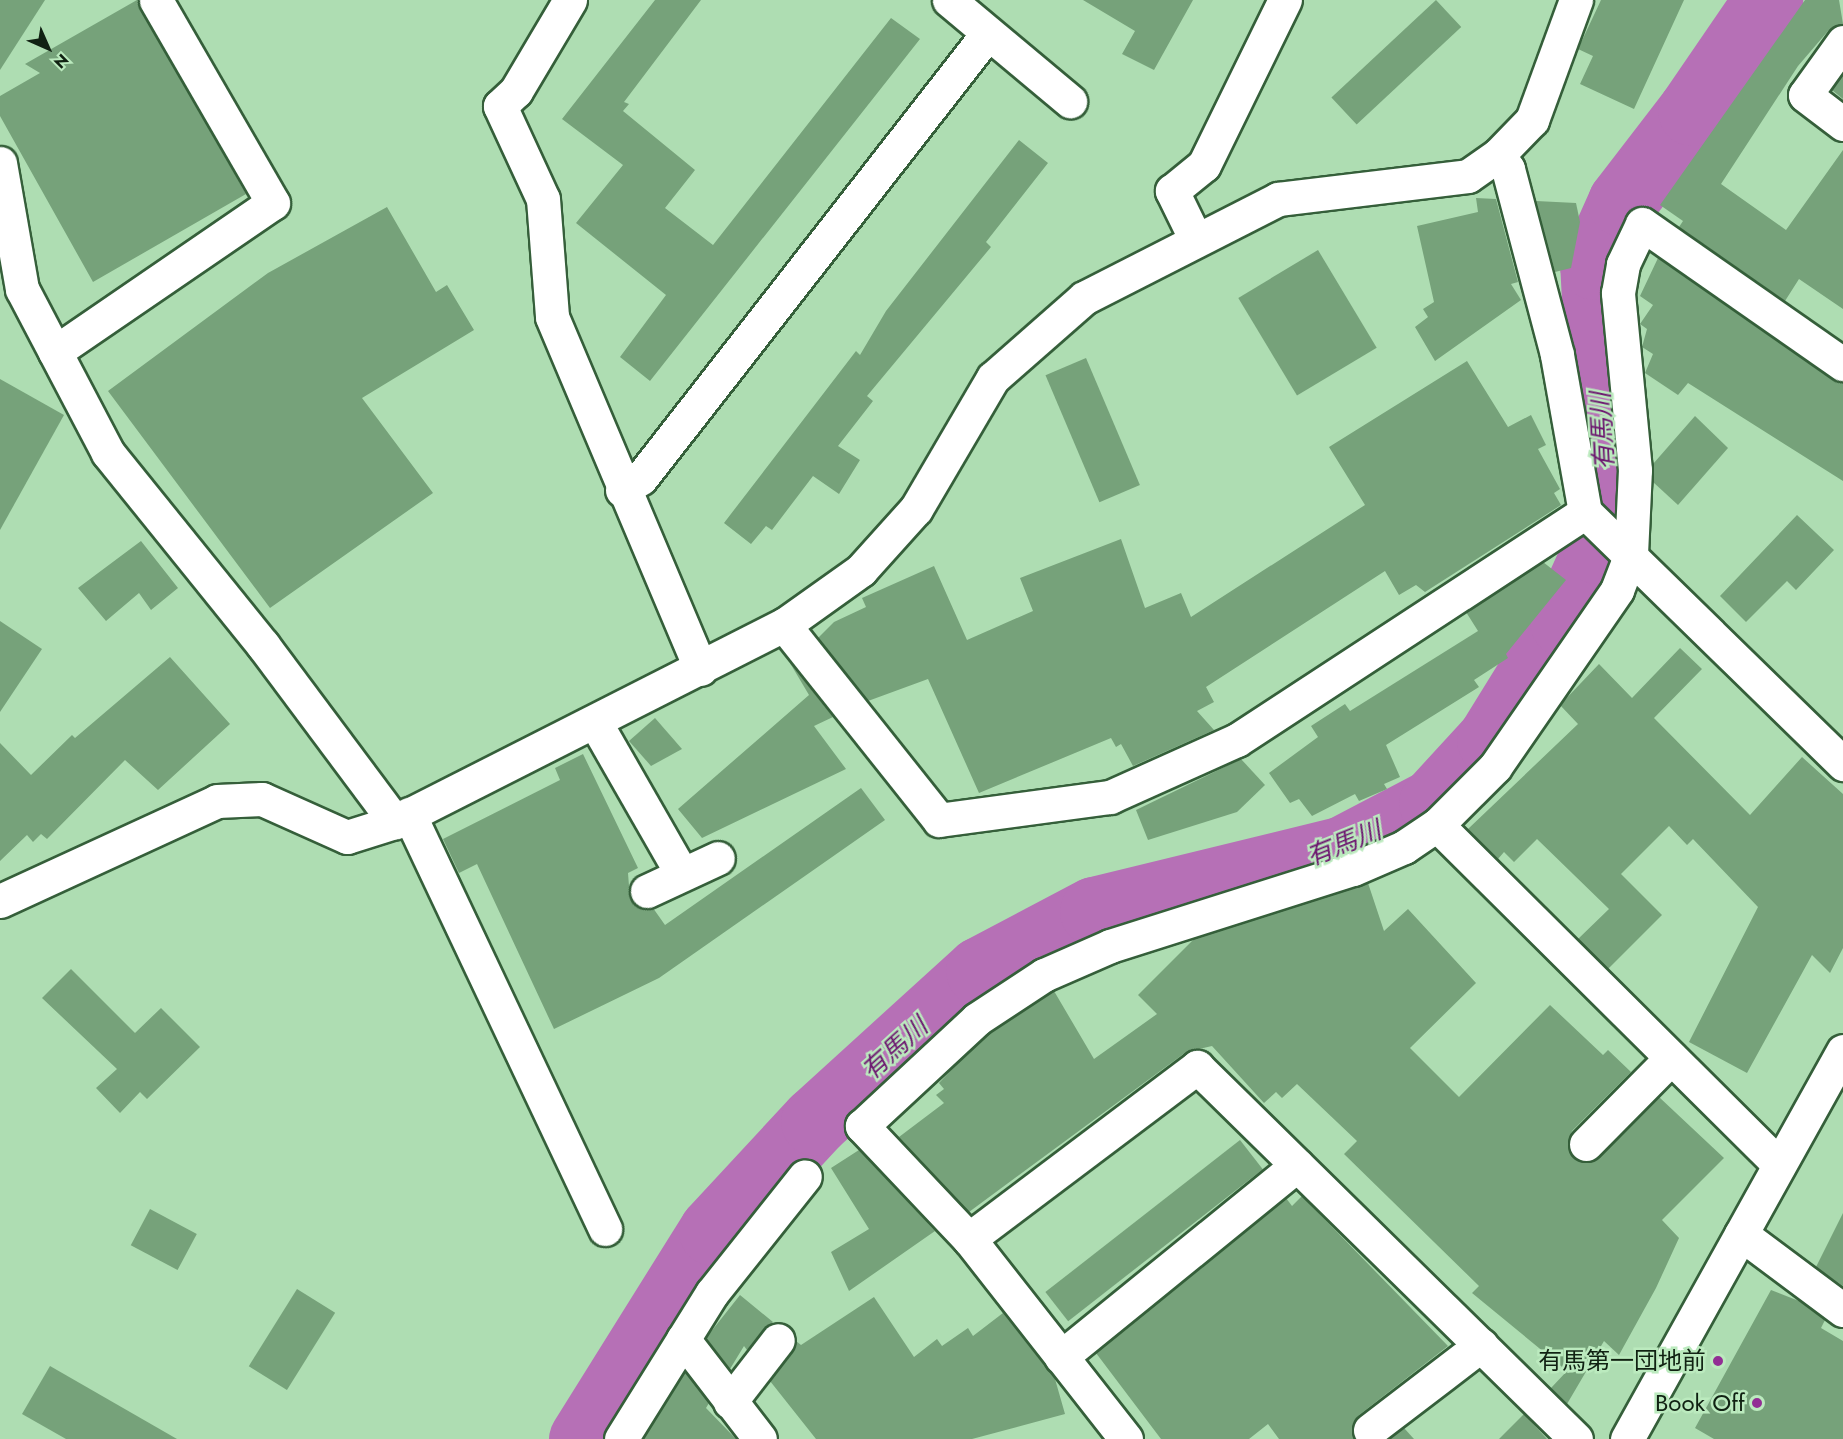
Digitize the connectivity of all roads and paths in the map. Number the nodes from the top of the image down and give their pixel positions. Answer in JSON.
{"nodes":[{"id":1,"x":156,"y":0,"type":"edge"},
{"id":2,"x":570,"y":0,"type":"edge"},
{"id":3,"x":949,"y":0,"type":"edge"},
{"id":4,"x":1285,"y":0,"type":"edge"},
{"id":5,"x":1576,"y":0,"type":"edge"},
{"id":6,"x":988,"y":33,"type":"junction"},
{"id":7,"x":1843,"y":42,"type":"edge"},
{"id":8,"x":1070,"y":101,"type":"dead end"},
{"id":9,"x":1843,"y":124,"type":"edge"},
{"id":10,"x":1498,"y":154,"type":"junction"},
{"id":11,"x":0,"y":163,"type":"edge"},
{"id":12,"x":1196,"y":240,"type":"junction"},
{"id":13,"x":55,"y":352,"type":"junction"},
{"id":14,"x":1843,"y":364,"type":"edge"},
{"id":15,"x":622,"y":490,"type":"junction"},
{"id":16,"x":1588,"y":515,"type":"junction"},
{"id":17,"x":1624,"y":548,"type":"junction"},
{"id":18,"x":784,"y":625,"type":"junction"},
{"id":19,"x":701,"y":669,"type":"junction"},
{"id":20,"x":595,"y":722,"type":"junction"},
{"id":21,"x":1843,"y":764,"type":"edge"},
{"id":22,"x":402,"y":818,"type":"junction"},
{"id":23,"x":1437,"y":825,"type":"junction"},
{"id":24,"x":718,"y":858,"type":"dead end"},
{"id":25,"x":681,"y":872,"type":"junction"},
{"id":26,"x":647,"y":891,"type":"dead end"},
{"id":27,"x":0,"y":901,"type":"edge"},
{"id":28,"x":1843,"y":1051,"type":"edge"},
{"id":29,"x":1671,"y":1058,"type":"junction"},
{"id":30,"x":1586,"y":1144,"type":"dead end"},
{"id":31,"x":1297,"y":1165,"type":"junction"},
{"id":32,"x":1779,"y":1165,"type":"junction"},
{"id":33,"x":805,"y":1176,"type":"dead end"},
{"id":34,"x":605,"y":1229,"type":"dead end"},
{"id":35,"x":1741,"y":1234,"type":"junction"},
{"id":36,"x":969,"y":1239,"type":"junction"},
{"id":37,"x":1843,"y":1310,"type":"edge"},
{"id":38,"x":683,"y":1339,"type":"junction"},
{"id":39,"x":778,"y":1341,"type":"dead end"},
{"id":40,"x":1481,"y":1345,"type":"junction"},
{"id":41,"x":1061,"y":1357,"type":"junction"},
{"id":42,"x":730,"y":1402,"type":"junction"},
{"id":43,"x":1370,"y":1430,"type":"dead end"},
{"id":44,"x":1117,"y":1437,"type":"edge"},
{"id":45,"x":621,"y":1439,"type":"edge"},
{"id":46,"x":760,"y":1439,"type":"edge"},
{"id":47,"x":1576,"y":1439,"type":"edge"},
{"id":48,"x":1627,"y":1439,"type":"edge"}],
"edges":[{"from":1,"to":13,"type":"street"},
{"from":2,"to":15,"type":"street"},
{"from":3,"to":6,"type":"street"},
{"from":4,"to":12,"type":"street"},
{"from":5,"to":10,"type":"street"},
{"from":6,"to":8,"type":"street"},
{"from":6,"to":15,"type":"street"},
{"from":7,"to":9,"type":"street"},
{"from":10,"to":12,"type":"street"},
{"from":10,"to":16,"type":"street"},
{"from":11,"to":13,"type":"street"},
{"from":12,"to":18,"type":"street"},
{"from":13,"to":22,"type":"street"},
{"from":14,"to":17,"type":"street"},
{"from":15,"to":19,"type":"street"},
{"from":16,"to":17,"type":"street"},
{"from":16,"to":18,"type":"street"},
{"from":17,"to":21,"type":"street"},
{"from":17,"to":23,"type":"street"},
{"from":18,"to":19,"type":"street"},
{"from":19,"to":20,"type":"street"},
{"from":20,"to":22,"type":"street"},
{"from":20,"to":25,"type":"street"},
{"from":22,"to":27,"type":"street"},
{"from":22,"to":34,"type":"street"},
{"from":23,"to":29,"type":"street"},
{"from":23,"to":36,"type":"street"},
{"from":24,"to":25,"type":"street"},
{"from":25,"to":26,"type":"street"},
{"from":28,"to":32,"type":"street"},
{"from":29,"to":30,"type":"street"},
{"from":29,"to":32,"type":"street"},
{"from":31,"to":36,"type":"street"},
{"from":31,"to":40,"type":"street"},
{"from":31,"to":41,"type":"street"},
{"from":32,"to":35,"type":"street"},
{"from":33,"to":38,"type":"street"},
{"from":35,"to":37,"type":"street"},
{"from":35,"to":48,"type":"street"},
{"from":36,"to":41,"type":"street"},
{"from":38,"to":42,"type":"street"},
{"from":38,"to":45,"type":"street"},
{"from":39,"to":42,"type":"street"},
{"from":40,"to":43,"type":"street"},
{"from":40,"to":47,"type":"street"},
{"from":41,"to":44,"type":"street"},
{"from":42,"to":46,"type":"street"}]}
